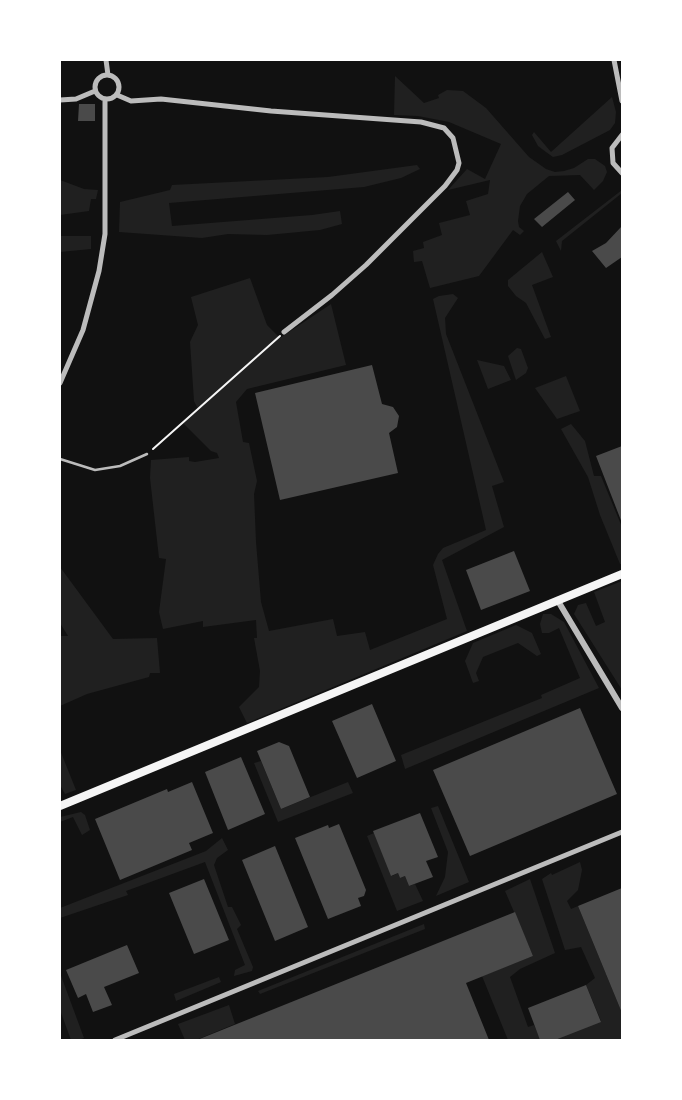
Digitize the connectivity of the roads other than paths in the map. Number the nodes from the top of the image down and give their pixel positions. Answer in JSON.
{"nodes":[{"id":1,"x":106,"y":60,"type":"edge"},
{"id":2,"x":614,"y":60,"type":"edge"},
{"id":3,"x":108,"y":75,"type":"junction"},
{"id":4,"x":94,"y":91,"type":"junction"},
{"id":5,"x":117,"y":95,"type":"junction"},
{"id":6,"x":60,"y":100,"type":"edge"},
{"id":7,"x":105,"y":100,"type":"junction"},
{"id":8,"x":622,"y":101,"type":"edge"},
{"id":9,"x":622,"y":135,"type":"edge"},
{"id":10,"x":622,"y":172,"type":"edge"},
{"id":11,"x":284,"y":332,"type":"road end"},
{"id":12,"x":60,"y":383,"type":"edge"},
{"id":13,"x":147,"y":454,"type":"road end"},
{"id":14,"x":60,"y":459,"type":"edge"},
{"id":15,"x":618,"y":576,"type":"edge"},
{"id":16,"x":558,"y":601,"type":"junction"},
{"id":17,"x":622,"y":708,"type":"edge"},
{"id":18,"x":60,"y":806,"type":"edge"},
{"id":19,"x":622,"y":832,"type":"edge"},
{"id":20,"x":115,"y":1040,"type":"edge"}],
"edges":[{"from":1,"to":3,"type":"street"},
{"from":2,"to":8,"type":"street"},
{"from":3,"to":4,"type":"street"},
{"from":3,"to":5,"type":"street"},
{"from":4,"to":6,"type":"street"},
{"from":4,"to":7,"type":"street"},
{"from":5,"to":7,"type":"street"},
{"from":5,"to":11,"type":"street"},
{"from":7,"to":12,"type":"street"},
{"from":9,"to":10,"type":"street"},
{"from":13,"to":14,"type":"lane"},
{"from":15,"to":16,"type":"main road"},
{"from":16,"to":17,"type":"street"},
{"from":16,"to":18,"type":"main road"},
{"from":19,"to":20,"type":"street"}]}
